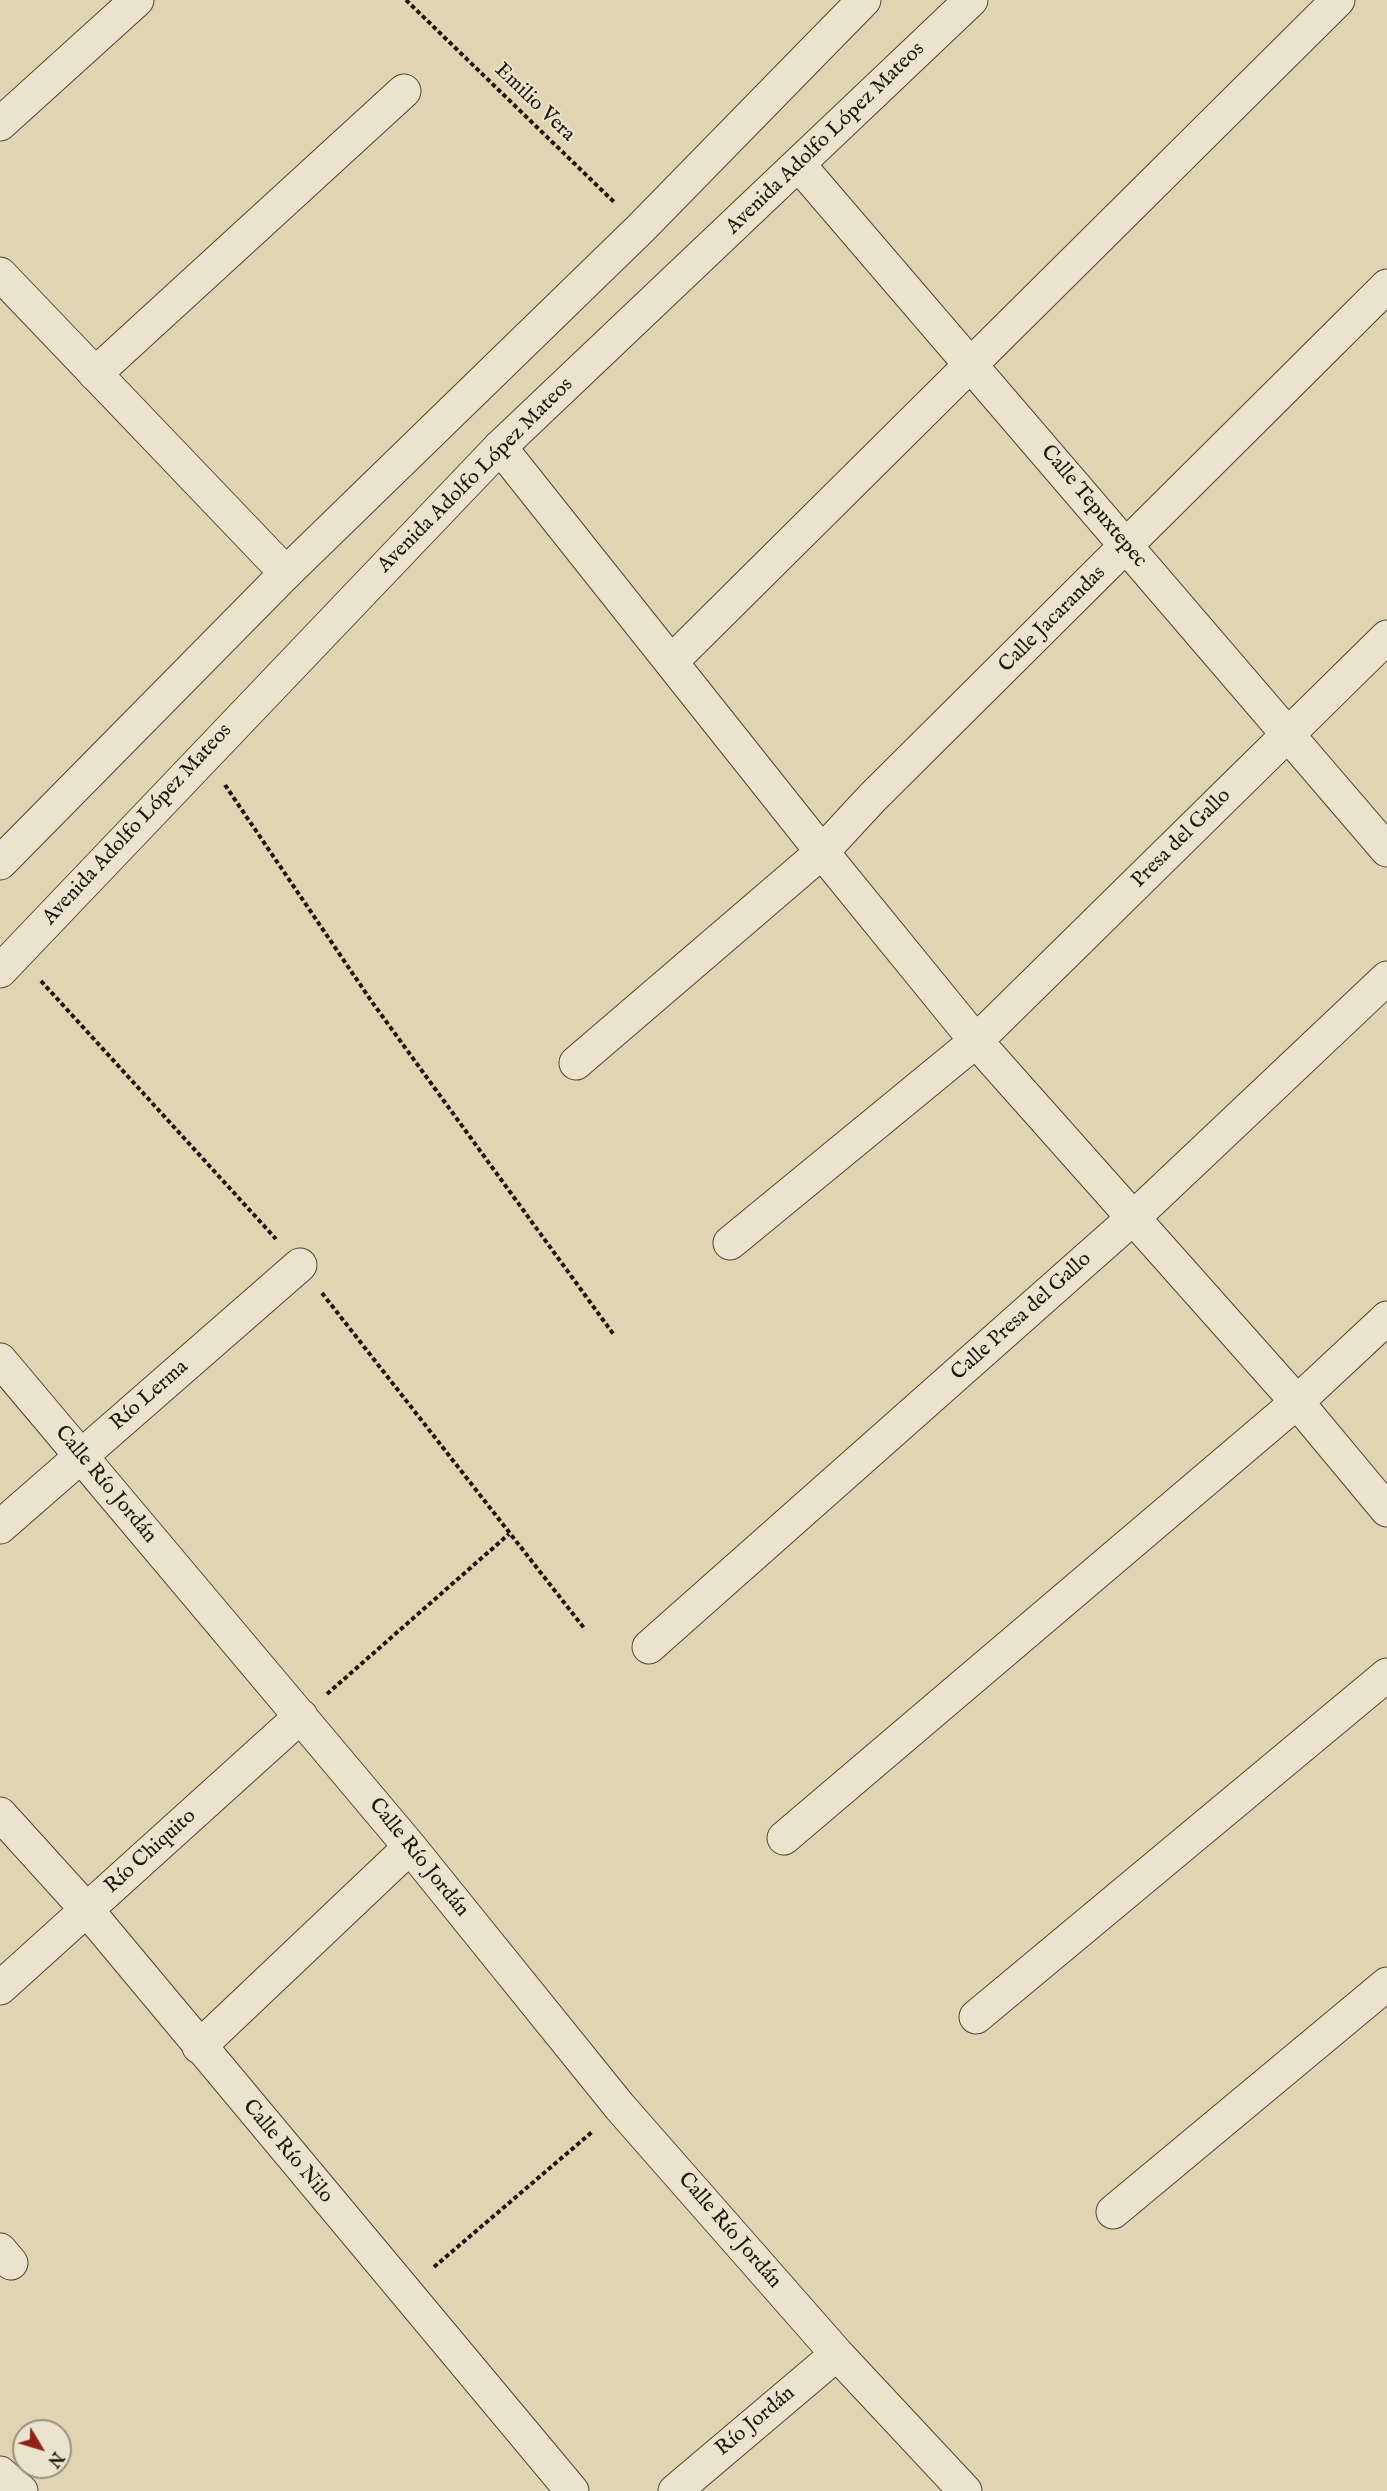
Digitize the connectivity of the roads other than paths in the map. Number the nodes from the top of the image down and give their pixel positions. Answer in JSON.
{"nodes":[{"id":1,"x":137,"y":0,"type":"edge"},
{"id":2,"x":864,"y":0,"type":"edge"},
{"id":3,"x":971,"y":0,"type":"edge"},
{"id":4,"x":1338,"y":0,"type":"edge"},
{"id":5,"x":404,"y":91,"type":"dead end"},
{"id":6,"x":0,"y":124,"type":"edge"},
{"id":7,"x":800,"y":165,"type":"junction"},
{"id":8,"x":0,"y":274,"type":"edge"},
{"id":9,"x":1387,"y":286,"type":"edge"},
{"id":10,"x":971,"y":364,"type":"junction"},
{"id":11,"x":96,"y":374,"type":"junction"},
{"id":12,"x":500,"y":447,"type":"junction"},
{"id":13,"x":1127,"y":547,"type":"junction"},
{"id":14,"x":286,"y":573,"type":"junction"},
{"id":15,"x":1387,"y":637,"type":"edge"},
{"id":16,"x":671,"y":662,"type":"junction"},
{"id":17,"x":1288,"y":735,"type":"junction"},
{"id":18,"x":1387,"y":850,"type":"edge"},
{"id":19,"x":822,"y":852,"type":"junction"},
{"id":20,"x":0,"y":863,"type":"edge"},
{"id":21,"x":0,"y":971,"type":"edge"},
{"id":22,"x":1387,"y":978,"type":"edge"},
{"id":23,"x":976,"y":1041,"type":"junction"},
{"id":24,"x":576,"y":1063,"type":"dead end"},
{"id":25,"x":1133,"y":1218,"type":"junction"},
{"id":26,"x":730,"y":1244,"type":"dead end"},
{"id":27,"x":300,"y":1265,"type":"dead end"},
{"id":28,"x":1387,"y":1318,"type":"edge"},
{"id":29,"x":0,"y":1360,"type":"edge"},
{"id":30,"x":1297,"y":1402,"type":"junction"},
{"id":31,"x":81,"y":1456,"type":"junction"},
{"id":32,"x":1387,"y":1510,"type":"edge"},
{"id":33,"x":0,"y":1527,"type":"edge"},
{"id":34,"x":649,"y":1647,"type":"dead end"},
{"id":35,"x":1387,"y":1675,"type":"edge"},
{"id":36,"x":301,"y":1716,"type":"junction"},
{"id":37,"x":0,"y":1814,"type":"edge"},
{"id":38,"x":784,"y":1838,"type":"dead end"},
{"id":39,"x":410,"y":1847,"type":"junction"},
{"id":40,"x":87,"y":1910,"type":"junction"},
{"id":41,"x":1387,"y":1984,"type":"edge"},
{"id":42,"x":0,"y":1988,"type":"edge"},
{"id":43,"x":976,"y":2017,"type":"dead end"},
{"id":44,"x":199,"y":2047,"type":"junction"},
{"id":45,"x":1113,"y":2212,"type":"dead end"},
{"id":46,"x":837,"y":2354,"type":"junction"},
{"id":47,"x":0,"y":2473,"type":"edge"},
{"id":48,"x":21,"y":2491,"type":"edge"},
{"id":49,"x":572,"y":2491,"type":"edge"},
{"id":50,"x":675,"y":2491,"type":"edge"},
{"id":51,"x":965,"y":2491,"type":"edge"}],
"edges":[{"from":1,"to":6,"type":"street"},
{"from":2,"to":14,"type":"street"},
{"from":3,"to":7,"type":"street","name":"Avenida Adolfo López Mateos"},
{"from":4,"to":10,"type":"street"},
{"from":5,"to":11,"type":"street"},
{"from":7,"to":10,"type":"street","name":"Calle Tepuxtepec"},
{"from":7,"to":12,"type":"street","name":"Avenida Adolfo López Mateos"},
{"from":8,"to":11,"type":"street"},
{"from":9,"to":13,"type":"street","name":"Calle Jacarandas"},
{"from":10,"to":13,"type":"street","name":"Calle Tepuxtepec"},
{"from":10,"to":16,"type":"street"},
{"from":11,"to":14,"type":"street"},
{"from":12,"to":16,"type":"street"},
{"from":12,"to":21,"type":"street","name":"Avenida Adolfo López Mateos"},
{"from":13,"to":17,"type":"street","name":"Calle Tepuxtepec"},
{"from":13,"to":19,"type":"street","name":"Calle Jacarandas"},
{"from":14,"to":20,"type":"street"},
{"from":15,"to":17,"type":"street","name":"Presa del Gallo"},
{"from":16,"to":19,"type":"street"},
{"from":17,"to":18,"type":"street","name":"Calle Tepuxtepec"},
{"from":17,"to":23,"type":"street","name":"Presa del Gallo"},
{"from":19,"to":23,"type":"street"},
{"from":19,"to":24,"type":"street","name":"Calle Jacarandas"},
{"from":22,"to":25,"type":"street","name":"Calle Presa del Gallo"},
{"from":23,"to":25,"type":"street"},
{"from":23,"to":26,"type":"street","name":"Presa del Gallo"},
{"from":25,"to":30,"type":"street"},
{"from":25,"to":34,"type":"street","name":"Calle Presa del Gallo"},
{"from":27,"to":31,"type":"street","name":"Río Lerma"},
{"from":28,"to":30,"type":"street"},
{"from":29,"to":31,"type":"street","name":"Calle Río Jordán"},
{"from":30,"to":32,"type":"street"},
{"from":30,"to":38,"type":"street"},
{"from":31,"to":33,"type":"street","name":"Río Lerma"},
{"from":31,"to":36,"type":"street","name":"Calle Río Jordán"},
{"from":35,"to":43,"type":"street"},
{"from":36,"to":39,"type":"street","name":"Calle Río Jordán"},
{"from":36,"to":40,"type":"street","name":"Río Chiquito"},
{"from":37,"to":40,"type":"street","name":"Calle Río Nilo"},
{"from":39,"to":44,"type":"street"},
{"from":39,"to":46,"type":"street","name":"Calle Río Jordán"},
{"from":40,"to":42,"type":"street","name":"Río Chiquito"},
{"from":40,"to":44,"type":"street","name":"Calle Río Nilo"},
{"from":41,"to":45,"type":"street"},
{"from":44,"to":49,"type":"street","name":"Calle Río Nilo"},
{"from":46,"to":50,"type":"street","name":"Río Jordán"},
{"from":46,"to":51,"type":"street","name":"Calle Río Jordán"},
{"from":47,"to":48,"type":"street"}]}
